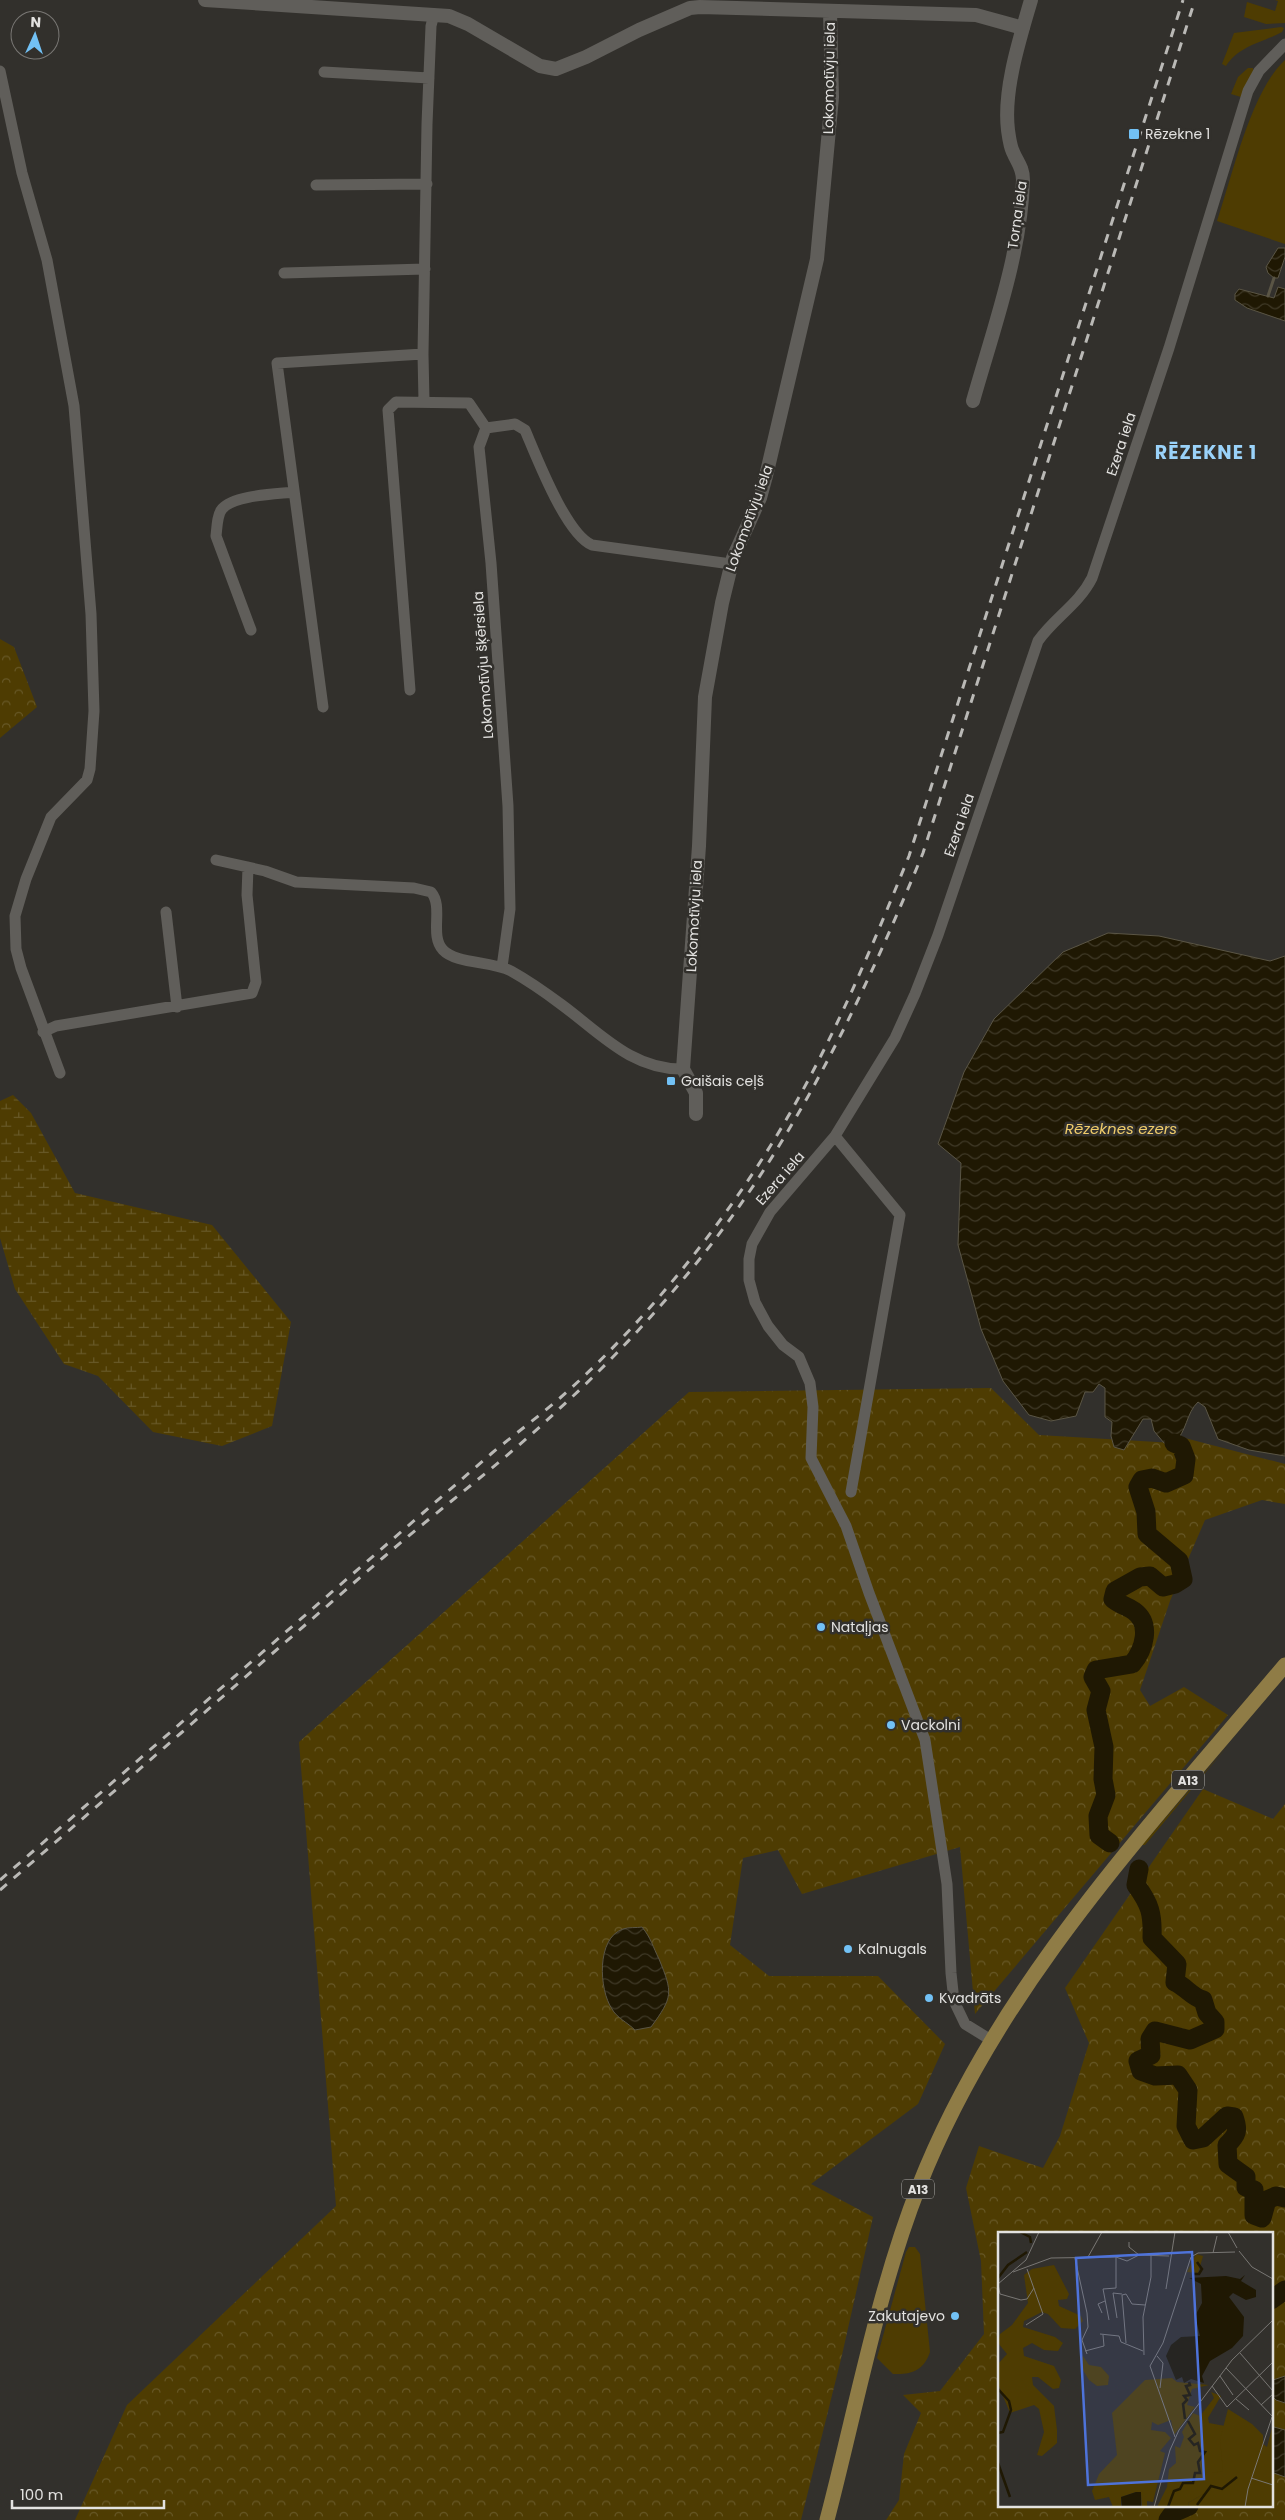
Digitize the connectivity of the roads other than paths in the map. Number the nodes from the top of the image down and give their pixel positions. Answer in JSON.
{"nodes":[{"id":1,"x":205,"y":0,"type":"edge"},
{"id":2,"x":1031,"y":0,"type":"edge"},
{"id":3,"x":686,"y":4,"type":"edge"},
{"id":4,"x":830,"y":11,"type":"junction"},
{"id":5,"x":434,"y":14,"type":"junction"},
{"id":6,"x":1023,"y":28,"type":"junction"},
{"id":7,"x":1285,"y":44,"type":"edge"},
{"id":8,"x":0,"y":71,"type":"edge"},
{"id":9,"x":324,"y":72,"type":"dead end"},
{"id":10,"x":429,"y":78,"type":"junction"},
{"id":11,"x":427,"y":184,"type":"junction"},
{"id":12,"x":316,"y":185,"type":"dead end"},
{"id":13,"x":425,"y":269,"type":"junction"},
{"id":14,"x":284,"y":273,"type":"dead end"},
{"id":15,"x":423,"y":354,"type":"junction"},
{"id":16,"x":424,"y":401,"type":"junction"},
{"id":17,"x":973,"y":401,"type":"dead end"},
{"id":18,"x":486,"y":428,"type":"junction"},
{"id":19,"x":294,"y":492,"type":"junction"},
{"id":20,"x":731,"y":564,"type":"junction"},
{"id":21,"x":251,"y":630,"type":"dead end"},
{"id":22,"x":410,"y":690,"type":"dead end"},
{"id":23,"x":323,"y":707,"type":"dead end"},
{"id":24,"x":216,"y":860,"type":"dead end"},
{"id":25,"x":248,"y":867,"type":"junction"},
{"id":26,"x":166,"y":912,"type":"dead end"},
{"id":27,"x":502,"y":967,"type":"junction"},
{"id":28,"x":177,"y":1007,"type":"junction"},
{"id":29,"x":43,"y":1032,"type":"junction"},
{"id":30,"x":683,"y":1069,"type":"junction"},
{"id":31,"x":60,"y":1073,"type":"dead end"},
{"id":32,"x":696,"y":1114,"type":"dead end"},
{"id":33,"x":835,"y":1136,"type":"junction"},
{"id":34,"x":851,"y":1492,"type":"dead end"},
{"id":35,"x":1285,"y":1665,"type":"edge"},
{"id":36,"x":991,"y":2040,"type":"junction"},
{"id":37,"x":827,"y":2520,"type":"edge"}],
"edges":[{"from":1,"to":5,"type":"street"},
{"from":2,"to":6,"type":"street","name":"Torņa iela"},
{"from":3,"to":4,"type":"street"},
{"from":3,"to":5,"type":"street"},
{"from":4,"to":6,"type":"street"},
{"from":4,"to":20,"type":"street","name":"Lokomotīvju iela"},
{"from":5,"to":10,"type":"street"},
{"from":6,"to":17,"type":"street","name":"Torņa iela"},
{"from":7,"to":33,"type":"street","name":"Ezera iela"},
{"from":8,"to":29,"type":"street"},
{"from":9,"to":10,"type":"street"},
{"from":10,"to":11,"type":"street"},
{"from":11,"to":12,"type":"street"},
{"from":11,"to":13,"type":"street"},
{"from":13,"to":14,"type":"street"},
{"from":13,"to":15,"type":"street"},
{"from":15,"to":16,"type":"street"},
{"from":15,"to":19,"type":"street"},
{"from":16,"to":18,"type":"street"},
{"from":16,"to":22,"type":"street"},
{"from":18,"to":20,"type":"street"},
{"from":18,"to":27,"type":"street","name":"Lokomotīvju šķērsiela"},
{"from":19,"to":21,"type":"street"},
{"from":19,"to":23,"type":"street"},
{"from":20,"to":30,"type":"street","name":"Lokomotīvju iela"},
{"from":24,"to":25,"type":"street"},
{"from":25,"to":27,"type":"street"},
{"from":25,"to":28,"type":"street"},
{"from":26,"to":28,"type":"street"},
{"from":27,"to":30,"type":"street"},
{"from":28,"to":29,"type":"street"},
{"from":29,"to":31,"type":"street"},
{"from":30,"to":32,"type":"street"},
{"from":33,"to":34,"type":"street"},
{"from":33,"to":36,"type":"street","name":"Ezera iela"},
{"from":35,"to":36,"type":"main road","number":"A13"},
{"from":36,"to":37,"type":"main road","number":"A13"}]}
